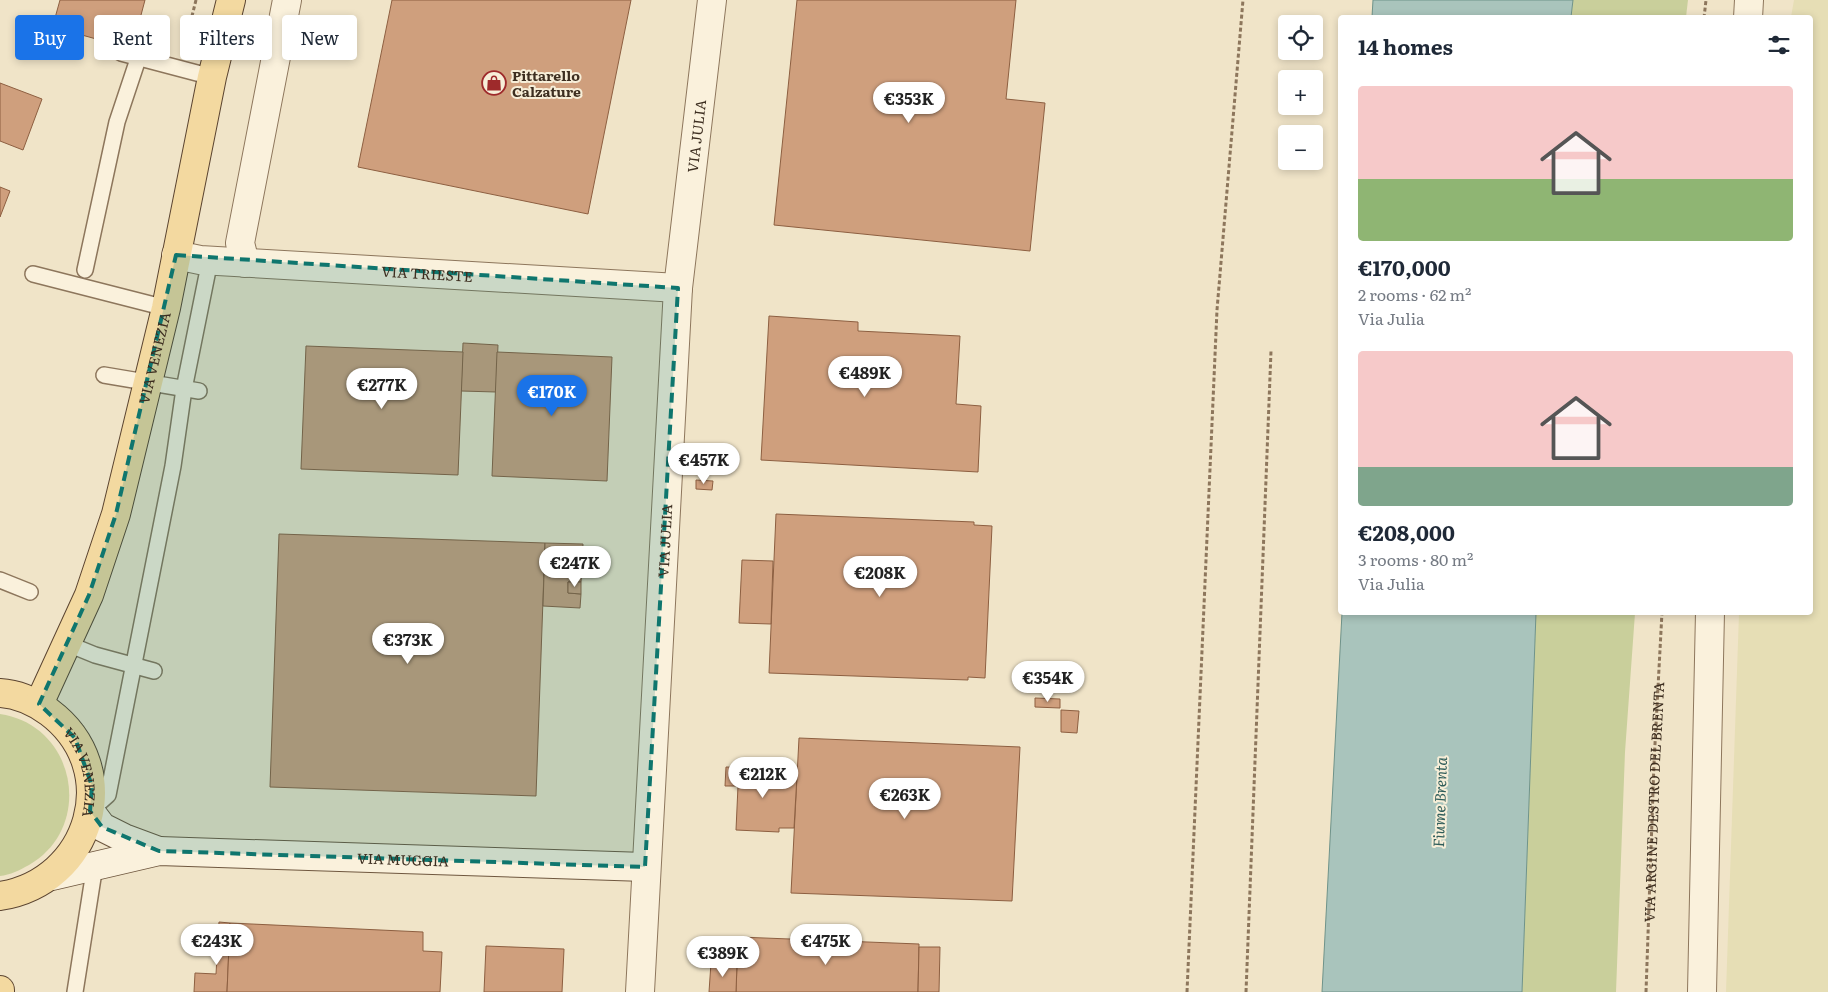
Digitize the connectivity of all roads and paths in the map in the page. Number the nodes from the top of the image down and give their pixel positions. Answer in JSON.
{"nodes":[{"id":1,"x":196,"y":0,"type":"edge"},
{"id":2,"x":231,"y":0,"type":"edge"},
{"id":3,"x":288,"y":0,"type":"edge"},
{"id":4,"x":712,"y":0,"type":"edge"},
{"id":5,"x":1242,"y":0,"type":"edge"},
{"id":6,"x":1706,"y":0,"type":"edge"},
{"id":7,"x":1749,"y":0,"type":"edge"},
{"id":8,"x":1704,"y":15,"type":"edge"},
{"id":9,"x":1748,"y":15,"type":"edge"},
{"id":10,"x":138,"y":60,"type":"edge"},
{"id":11,"x":143,"y":60,"type":"edge"},
{"id":12,"x":179,"y":68,"type":"junction"},
{"id":13,"x":212,"y":77,"type":"junction"},
{"id":14,"x":176,"y":256,"type":"junction"},
{"id":15,"x":210,"y":260,"type":"junction"},
{"id":16,"x":245,"y":263,"type":"junction"},
{"id":17,"x":85,"y":270,"type":"dead end"},
{"id":18,"x":33,"y":274,"type":"dead end"},
{"id":19,"x":678,"y":288,"type":"junction"},
{"id":20,"x":166,"y":308,"type":"junction"},
{"id":21,"x":1271,"y":351,"type":"dead end"},
{"id":22,"x":104,"y":375,"type":"dead end"},
{"id":23,"x":148,"y":382,"type":"junction"},
{"id":24,"x":192,"y":390,"type":"junction"},
{"id":25,"x":0,"y":580,"type":"edge"},
{"id":26,"x":30,"y":592,"type":"dead end"},
{"id":27,"x":1662,"y":615,"type":"edge"},
{"id":28,"x":1710,"y":615,"type":"edge"},
{"id":29,"x":68,"y":644,"type":"junction"},
{"id":30,"x":134,"y":667,"type":"junction"},
{"id":31,"x":154,"y":671,"type":"dead end"},
{"id":32,"x":0,"y":693,"type":"edge"},
{"id":33,"x":39,"y":704,"type":"junction"},
{"id":34,"x":90,"y":811,"type":"junction"},
{"id":35,"x":159,"y":851,"type":"junction"},
{"id":36,"x":95,"y":866,"type":"junction"},
{"id":37,"x":645,"y":866,"type":"junction"},
{"id":38,"x":52,"y":876,"type":"junction"},
{"id":39,"x":0,"y":896,"type":"edge"},
{"id":40,"x":75,"y":992,"type":"edge"},
{"id":41,"x":640,"y":992,"type":"edge"},
{"id":42,"x":1187,"y":992,"type":"edge"},
{"id":43,"x":1246,"y":992,"type":"edge"},
{"id":44,"x":1646,"y":992,"type":"edge"},
{"id":45,"x":1702,"y":992,"type":"edge"}],
"edges":[{"from":1,"to":12,"type":"path"},
{"from":2,"to":13,"type":"main road","name":"VIA VENEZIA"},
{"from":3,"to":16,"type":"street"},
{"from":4,"to":19,"type":"street","name":"VIA JULIA"},
{"from":5,"to":42,"type":"path"},
{"from":6,"to":8,"type":"path"},
{"from":7,"to":9,"type":"street"},
{"from":10,"to":17,"type":"lane"},
{"from":11,"to":12,"type":"lane"},
{"from":12,"to":13,"type":"lane"},
{"from":13,"to":14,"type":"main road","name":"VIA VENEZIA"},
{"from":14,"to":15,"type":"street","name":"VIA TRIESTE"},
{"from":14,"to":20,"type":"main road","name":"VIA VENEZIA"},
{"from":15,"to":16,"type":"street","name":"VIA TRIESTE"},
{"from":15,"to":24,"type":"lane"},
{"from":16,"to":19,"type":"street","name":"VIA TRIESTE"},
{"from":18,"to":20,"type":"lane"},
{"from":19,"to":37,"type":"street","name":"VIA JULIA"},
{"from":20,"to":23,"type":"main road","name":"VIA VENEZIA"},
{"from":21,"to":43,"type":"path"},
{"from":22,"to":23,"type":"lane"},
{"from":23,"to":24,"type":"lane"},
{"from":23,"to":29,"type":"main road","name":"VIA VENEZIA"},
{"from":24,"to":30,"type":"lane"},
{"from":25,"to":26,"type":"lane"},
{"from":27,"to":44,"type":"path","name":"VIA ARGINE DESTRO DEL BRENTA"},
{"from":28,"to":45,"type":"street"},
{"from":29,"to":30,"type":"lane"},
{"from":29,"to":33,"type":"main road","name":"VIA VENEZIA"},
{"from":30,"to":31,"type":"lane"},
{"from":30,"to":34,"type":"lane"},
{"from":32,"to":33,"type":"main road","name":"VIA VENEZIA"},
{"from":33,"to":34,"type":"main road","name":"VIA VENEZIA"},
{"from":34,"to":35,"type":"street","name":"VIA MUGGIA"},
{"from":34,"to":38,"type":"main road","name":"VIA VENEZIA"},
{"from":35,"to":36,"type":"street","name":"VIA MUGGIA"},
{"from":35,"to":37,"type":"street","name":"VIA MUGGIA"},
{"from":36,"to":38,"type":"street","name":"VIA MUGGIA"},
{"from":36,"to":40,"type":"lane"},
{"from":37,"to":41,"type":"street","name":"VIA JULIA"},
{"from":38,"to":39,"type":"main road","name":"VIA VENEZIA"}]}
